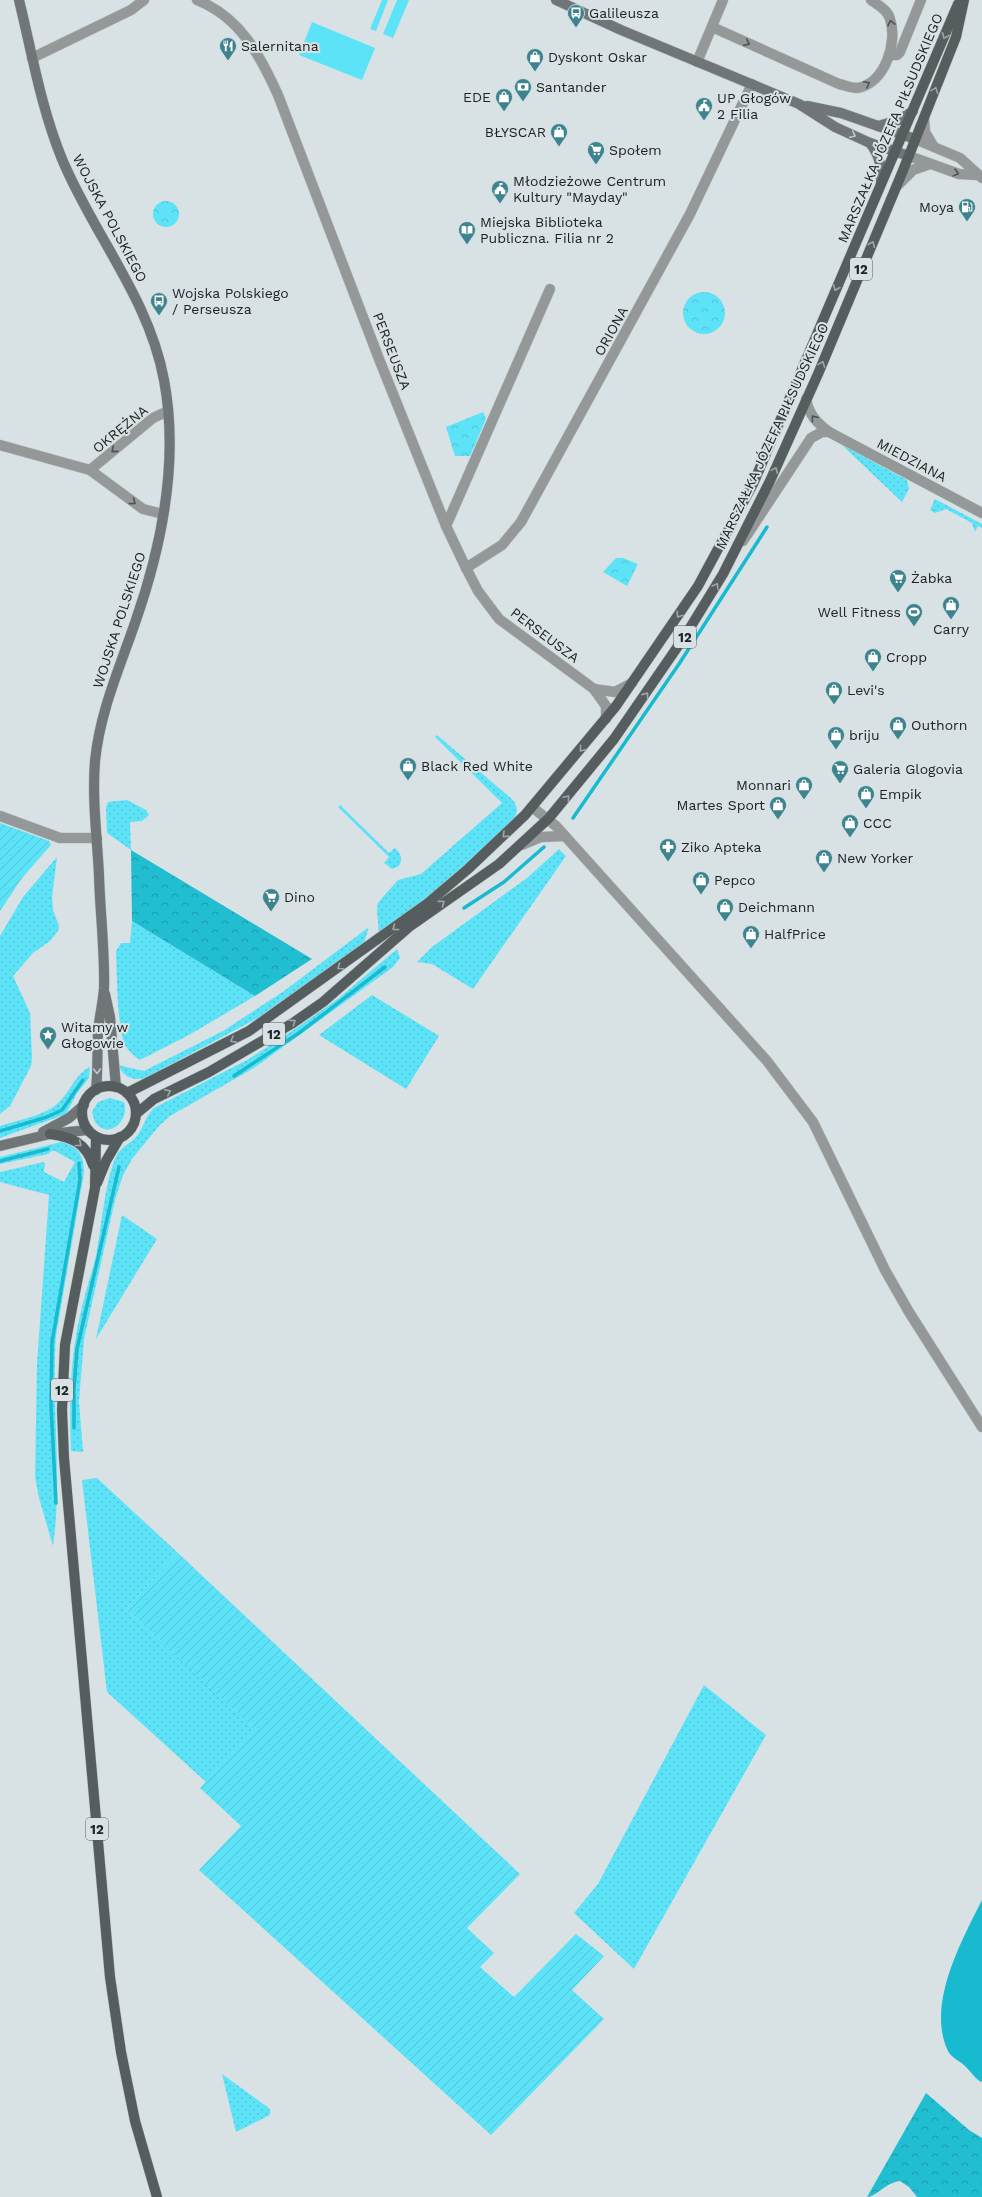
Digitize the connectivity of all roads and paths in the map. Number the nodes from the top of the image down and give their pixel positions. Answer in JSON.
{"nodes":[{"id":1,"x":19,"y":0,"type":"edge"},
{"id":2,"x":144,"y":0,"type":"edge"},
{"id":3,"x":197,"y":0,"type":"edge"},
{"id":4,"x":556,"y":0,"type":"edge"},
{"id":5,"x":724,"y":0,"type":"edge"},
{"id":6,"x":871,"y":0,"type":"edge"},
{"id":7,"x":921,"y":0,"type":"edge"},
{"id":8,"x":960,"y":0,"type":"edge"},
{"id":9,"x":964,"y":0,"type":"edge"},
{"id":10,"x":712,"y":27,"type":"junction"},
{"id":11,"x":889,"y":55,"type":"junction"},
{"id":12,"x":32,"y":58,"type":"junction"},
{"id":13,"x":697,"y":62,"type":"junction"},
{"id":14,"x":752,"y":84,"type":"junction"},
{"id":15,"x":799,"y":104,"type":"junction"},
{"id":16,"x":914,"y":111,"type":"junction"},
{"id":17,"x":924,"y":117,"type":"junction"},
{"id":18,"x":878,"y":126,"type":"junction"},
{"id":19,"x":902,"y":135,"type":"junction"},
{"id":20,"x":915,"y":139,"type":"junction"},
{"id":21,"x":870,"y":144,"type":"junction"},
{"id":22,"x":936,"y":148,"type":"junction"},
{"id":23,"x":895,"y":152,"type":"junction"},
{"id":24,"x":909,"y":156,"type":"junction"},
{"id":25,"x":930,"y":164,"type":"junction"},
{"id":26,"x":980,"y":176,"type":"edge"},
{"id":27,"x":881,"y":183,"type":"junction"},
{"id":28,"x":896,"y":186,"type":"junction"},
{"id":29,"x":550,"y":289,"type":"dead end"},
{"id":30,"x":806,"y":399,"type":"junction"},
{"id":31,"x":168,"y":411,"type":"junction"},
{"id":32,"x":829,"y":432,"type":"junction"},
{"id":33,"x":0,"y":445,"type":"edge"},
{"id":34,"x":90,"y":470,"type":"junction"},
{"id":35,"x":982,"y":513,"type":"edge"},
{"id":36,"x":163,"y":514,"type":"junction"},
{"id":37,"x":446,"y":526,"type":"junction"},
{"id":38,"x":733,"y":556,"type":"junction"},
{"id":39,"x":466,"y":568,"type":"junction"},
{"id":40,"x":634,"y":682,"type":"junction"},
{"id":41,"x":594,"y":689,"type":"junction"},
{"id":42,"x":606,"y":719,"type":"junction"},
{"id":43,"x":532,"y":807,"type":"junction"},
{"id":44,"x":0,"y":816,"type":"edge"},
{"id":45,"x":549,"y":818,"type":"junction"},
{"id":46,"x":565,"y":836,"type":"junction"},
{"id":47,"x":97,"y":838,"type":"junction"},
{"id":48,"x":520,"y":846,"type":"junction"},
{"id":49,"x":104,"y":990,"type":"junction"},
{"id":50,"x":116,"y":1087,"type":"junction"},
{"id":51,"x":96,"y":1090,"type":"junction"},
{"id":52,"x":126,"y":1093,"type":"junction"},
{"id":53,"x":84,"y":1106,"type":"junction"},
{"id":54,"x":136,"y":1114,"type":"junction"},
{"id":55,"x":92,"y":1133,"type":"junction"},
{"id":56,"x":50,"y":1134,"type":"junction"},
{"id":57,"x":35,"y":1137,"type":"junction"},
{"id":58,"x":120,"y":1137,"type":"junction"},
{"id":59,"x":0,"y":1146,"type":"edge"},
{"id":60,"x":95,"y":1170,"type":"junction"},
{"id":61,"x":95,"y":1188,"type":"junction"},
{"id":62,"x":982,"y":1427,"type":"edge"},
{"id":63,"x":157,"y":2197,"type":"edge"}],
"edges":[{"from":1,"to":12,"type":"street","name":"WOJSKA POLSKIEGO"},
{"from":2,"to":12,"type":"street"},
{"from":3,"to":37,"type":"street","name":"PERSEUSZA"},
{"from":4,"to":13,"type":"street"},
{"from":5,"to":10,"type":"street"},
{"from":11,"to":6,"type":"street","one_way":true},
{"from":7,"to":11,"type":"street"},
{"from":8,"to":16,"type":"main road","name":"MARSZAŁKA JÓZEFA PIŁSUDSKIEGO","number":"12","one_way":true},
{"from":17,"to":9,"type":"main road","name":"MARSZAŁKA JÓZEFA PIŁSUDSKIEGO","number":"12","one_way":true},
{"from":10,"to":11,"type":"street","one_way":true},
{"from":10,"to":13,"type":"street"},
{"from":12,"to":31,"type":"street","name":"WOJSKA POLSKIEGO"},
{"from":13,"to":14,"type":"street"},
{"from":14,"to":15,"type":"street"},
{"from":14,"to":39,"type":"street","name":"ORIONA"},
{"from":15,"to":18,"type":"street"},
{"from":15,"to":21,"type":"street","one_way":true},
{"from":16,"to":18,"type":"street"},
{"from":16,"to":19,"type":"main road","name":"MARSZAŁKA JÓZEFA PIŁSUDSKIEGO","number":"12"},
{"from":17,"to":20,"type":"main road","name":"MARSZAŁKA JÓZEFA PIŁSUDSKIEGO","number":"12"},
{"from":17,"to":22,"type":"street"},
{"from":18,"to":19,"type":"street"},
{"from":19,"to":20,"type":"street"},
{"from":19,"to":23,"type":"main road","name":"MARSZAŁKA JÓZEFA PIŁSUDSKIEGO","number":"12"},
{"from":20,"to":22,"type":"street"},
{"from":20,"to":24,"type":"main road","name":"MARSZAŁKA JÓZEFA PIŁSUDSKIEGO","number":"12"},
{"from":21,"to":23,"type":"street"},
{"from":21,"to":27,"type":"street"},
{"from":22,"to":26,"type":"street"},
{"from":23,"to":24,"type":"street"},
{"from":23,"to":27,"type":"main road","name":"MARSZAŁKA JÓZEFA PIŁSUDSKIEGO","number":"12"},
{"from":24,"to":25,"type":"street"},
{"from":24,"to":28,"type":"main road","name":"MARSZAŁKA JÓZEFA PIŁSUDSKIEGO","number":"12"},
{"from":25,"to":26,"type":"street","one_way":true},
{"from":25,"to":28,"type":"street"},
{"from":27,"to":40,"type":"main road","name":"MARSZAŁKA JÓZEFA PIŁSUDSKIEGO","number":"12","one_way":true},
{"from":30,"to":28,"type":"main road","name":"MARSZAŁKA JÓZEFA PIŁSUDSKIEGO","number":"12","one_way":true},
{"from":29,"to":37,"type":"street"},
{"from":32,"to":30,"type":"street","name":"MIEDZIANA","one_way":true},
{"from":38,"to":30,"type":"main road","name":"MARSZAŁKA JÓZEFA PIŁSUDSKIEGO","number":"12","one_way":true},
{"from":31,"to":34,"type":"street","name":"OKRĘŻNA","one_way":true},
{"from":31,"to":36,"type":"street","name":"WOJSKA POLSKIEGO"},
{"from":32,"to":35,"type":"street","name":"MIEDZIANA"},
{"from":32,"to":38,"type":"street"},
{"from":33,"to":34,"type":"street","name":"OKRĘŻNA"},
{"from":34,"to":36,"type":"street","name":"OKRĘŻNA","one_way":true},
{"from":36,"to":47,"type":"street","name":"WOJSKA POLSKIEGO"},
{"from":37,"to":39,"type":"street","name":"PERSEUSZA"},
{"from":45,"to":38,"type":"main road","name":"MARSZAŁKA JÓZEFA PIŁSUDSKIEGO","number":"12","one_way":true},
{"from":39,"to":41,"type":"street","name":"PERSEUSZA"},
{"from":40,"to":41,"type":"street","name":"PERSEUSZA"},
{"from":40,"to":42,"type":"main road","name":"MARSZAŁKA JÓZEFA PIŁSUDSKIEGO","number":"12"},
{"from":41,"to":42,"type":"street","name":"PERSEUSZA"},
{"from":42,"to":43,"type":"main road","name":"MARSZAŁKA JÓZEFA PIŁSUDSKIEGO","number":"12","one_way":true},
{"from":43,"to":45,"type":"street"},
{"from":43,"to":52,"type":"main road","name":"MARSZAŁKA JÓZEFA PIŁSUDSKIEGO","number":"12","one_way":true},
{"from":44,"to":47,"type":"street"},
{"from":45,"to":46,"type":"street"},
{"from":45,"to":48,"type":"main road","name":"MARSZAŁKA JÓZEFA PIŁSUDSKIEGO","number":"12"},
{"from":46,"to":48,"type":"street"},
{"from":46,"to":62,"type":"street"},
{"from":47,"to":49,"type":"street","name":"WOJSKA POLSKIEGO"},
{"from":54,"to":48,"type":"main road","name":"MARSZAŁKA JÓZEFA PIŁSUDSKIEGO","number":"12","one_way":true},
{"from":49,"to":50,"type":"street","name":"WOJSKA POLSKIEGO"},
{"from":49,"to":51,"type":"street","name":"WOJSKA POLSKIEGO","one_way":true},
{"from":50,"to":51,"type":"main road"},
{"from":50,"to":52,"type":"main road"},
{"from":51,"to":53,"type":"main road"},
{"from":52,"to":54,"type":"main road"},
{"from":53,"to":55,"type":"main road","number":"12"},
{"from":53,"to":57,"type":"street"},
{"from":54,"to":58,"type":"main road","number":"12"},
{"from":55,"to":56,"type":"street"},
{"from":55,"to":58,"type":"main road"},
{"from":55,"to":60,"type":"main road","number":"12"},
{"from":56,"to":57,"type":"street"},
{"from":56,"to":60,"type":"main road","one_way":true},
{"from":57,"to":59,"type":"street"},
{"from":58,"to":61,"type":"main road","number":"12"},
{"from":60,"to":61,"type":"main road","number":"12"},
{"from":61,"to":63,"type":"main road","number":"12"}]}
